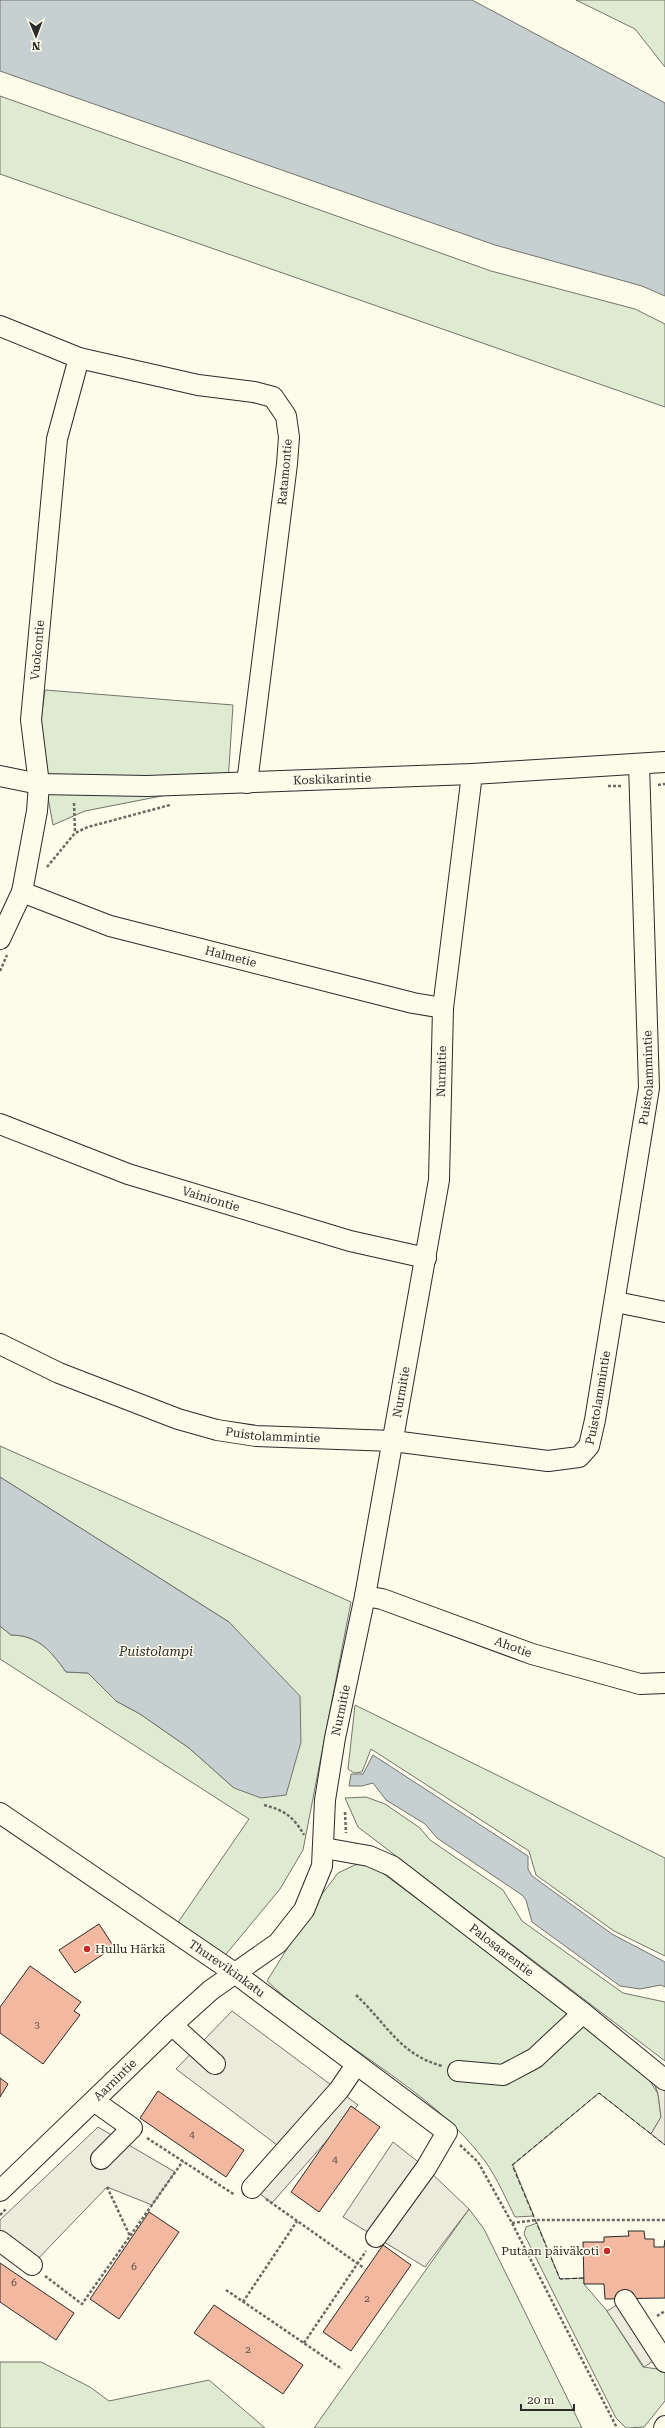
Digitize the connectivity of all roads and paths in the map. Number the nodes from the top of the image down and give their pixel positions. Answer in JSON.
{"nodes":[{"id":1,"x":0,"y":326,"type":"edge"},
{"id":2,"x":79,"y":358,"type":"junction"},
{"id":3,"x":665,"y":762,"type":"edge"},
{"id":4,"x":639,"y":764,"type":"junction"},
{"id":5,"x":472,"y":774,"type":"junction"},
{"id":6,"x":0,"y":776,"type":"edge"},
{"id":7,"x":247,"y":783,"type":"junction"},
{"id":8,"x":39,"y":784,"type":"junction"},
{"id":9,"x":665,"y":784,"type":"edge"},
{"id":10,"x":74,"y":785,"type":"junction"},
{"id":11,"x":605,"y":786,"type":"dead end"},
{"id":12,"x":640,"y":786,"type":"junction"},
{"id":13,"x":172,"y":804,"type":"dead end"},
{"id":14,"x":75,"y":833,"type":"junction"},
{"id":15,"x":29,"y":894,"type":"junction"},
{"id":16,"x":5,"y":945,"type":"edge"},
{"id":17,"x":0,"y":971,"type":"edge"},
{"id":18,"x":443,"y":1008,"type":"junction"},
{"id":19,"x":0,"y":1124,"type":"edge"},
{"id":20,"x":426,"y":1258,"type":"junction"},
{"id":21,"x":616,"y":1302,"type":"junction"},
{"id":22,"x":665,"y":1312,"type":"edge"},
{"id":23,"x":0,"y":1344,"type":"edge"},
{"id":24,"x":393,"y":1441,"type":"junction"},
{"id":25,"x":365,"y":1596,"type":"junction"},
{"id":26,"x":665,"y":1683,"type":"edge"},
{"id":27,"x":0,"y":1813,"type":"edge"},
{"id":28,"x":324,"y":1848,"type":"junction"},
{"id":29,"x":236,"y":1974,"type":"junction"},
{"id":30,"x":356,"y":1995,"type":"dead end"},
{"id":31,"x":583,"y":2012,"type":"junction"},
{"id":32,"x":172,"y":2025,"type":"junction"},
{"id":33,"x":214,"y":2064,"type":"dead end"},
{"id":34,"x":356,"y":2065,"type":"junction"},
{"id":35,"x":458,"y":2071,"type":"joint"},
{"id":36,"x":665,"y":2080,"type":"edge"},
{"id":37,"x":94,"y":2101,"type":"junction"},
{"id":38,"x":447,"y":2132,"type":"junction"},
{"id":39,"x":101,"y":2159,"type":"dead end"},
{"id":40,"x":183,"y":2161,"type":"dead end"},
{"id":41,"x":107,"y":2187,"type":"dead end"},
{"id":42,"x":252,"y":2188,"type":"dead end"},
{"id":43,"x":0,"y":2191,"type":"edge"},
{"id":44,"x":665,"y":2220,"type":"edge"},
{"id":45,"x":297,"y":2221,"type":"dead end"},
{"id":46,"x":512,"y":2223,"type":"junction"},
{"id":47,"x":130,"y":2237,"type":"junction"},
{"id":48,"x":376,"y":2237,"type":"joint"},
{"id":49,"x":0,"y":2241,"type":"edge"},
{"id":50,"x":32,"y":2265,"type":"joint"},
{"id":51,"x":226,"y":2290,"type":"dead end"},
{"id":52,"x":625,"y":2300,"type":"dead end"},
{"id":53,"x":243,"y":2302,"type":"junction"},
{"id":54,"x":304,"y":2343,"type":"junction"},
{"id":55,"x":665,"y":2362,"type":"edge"},
{"id":56,"x":342,"y":2369,"type":"dead end"},
{"id":57,"x":617,"y":2428,"type":"edge"}],
"edges":[{"from":1,"to":2,"type":"street","name":"Ratamontie"},
{"from":2,"to":7,"type":"street","name":"Ratamontie"},
{"from":2,"to":8,"type":"street","name":"Vuokontie"},
{"from":3,"to":4,"type":"street","name":"Koskikarintie"},
{"from":4,"to":5,"type":"street","name":"Koskikarintie"},
{"from":4,"to":12,"type":"street","name":"Puistolammintie"},
{"from":5,"to":7,"type":"street","name":"Koskikarintie"},
{"from":5,"to":18,"type":"street","name":"Nurmitie"},
{"from":6,"to":8,"type":"street","name":"Koskikarintie"},
{"from":7,"to":10,"type":"street","name":"Koskikarintie"},
{"from":8,"to":10,"type":"street","name":"Koskikarintie"},
{"from":8,"to":15,"type":"street","name":"Vuokontie"},
{"from":9,"to":12,"type":"path"},
{"from":10,"to":14,"type":"path"},
{"from":11,"to":12,"type":"path"},
{"from":12,"to":21,"type":"street","name":"Puistolammintie"},
{"from":13,"to":14,"type":"path"},
{"from":14,"to":15,"type":"path"},
{"from":15,"to":16,"type":"street","name":"Vuokontie"},
{"from":15,"to":18,"type":"street","name":"Halmetie"},
{"from":16,"to":17,"type":"path"},
{"from":18,"to":20,"type":"street","name":"Nurmitie"},
{"from":19,"to":20,"type":"street","name":"Vainiontie"},
{"from":20,"to":24,"type":"street","name":"Nurmitie"},
{"from":21,"to":22,"type":"street"},
{"from":21,"to":24,"type":"street","name":"Puistolammintie"},
{"from":23,"to":24,"type":"street","name":"Puistolammintie"},
{"from":24,"to":25,"type":"street","name":"Nurmitie"},
{"from":25,"to":26,"type":"street","name":"Ahotie"},
{"from":25,"to":28,"type":"street","name":"Nurmitie"},
{"from":27,"to":29,"type":"street","name":"Thurevikinkatu"},
{"from":28,"to":29,"type":"street","name":"Nurmitie"},
{"from":28,"to":31,"type":"street","name":"Palosaarentie"},
{"from":29,"to":32,"type":"street","name":"Aarnintie"},
{"from":29,"to":34,"type":"street","name":"Thurevikinkatu"},
{"from":30,"to":35,"type":"path"},
{"from":31,"to":35,"type":"street"},
{"from":31,"to":36,"type":"street","name":"Palosaarentie"},
{"from":32,"to":33,"type":"street"},
{"from":32,"to":37,"type":"street","name":"Aarnintie"},
{"from":34,"to":38,"type":"street","name":"Thurevikinkatu"},
{"from":34,"to":42,"type":"street"},
{"from":37,"to":39,"type":"street"},
{"from":37,"to":43,"type":"street","name":"Aarnintie"},
{"from":38,"to":46,"type":"path"},
{"from":38,"to":48,"type":"street"},
{"from":40,"to":47,"type":"path"},
{"from":41,"to":47,"type":"path"},
{"from":44,"to":46,"type":"path"},
{"from":45,"to":53,"type":"path"},
{"from":46,"to":57,"type":"path"},
{"from":47,"to":50,"type":"path"},
{"from":48,"to":54,"type":"path"},
{"from":49,"to":50,"type":"street"},
{"from":51,"to":53,"type":"path"},
{"from":52,"to":55,"type":"street"},
{"from":53,"to":54,"type":"path"},
{"from":54,"to":56,"type":"path"}]}
